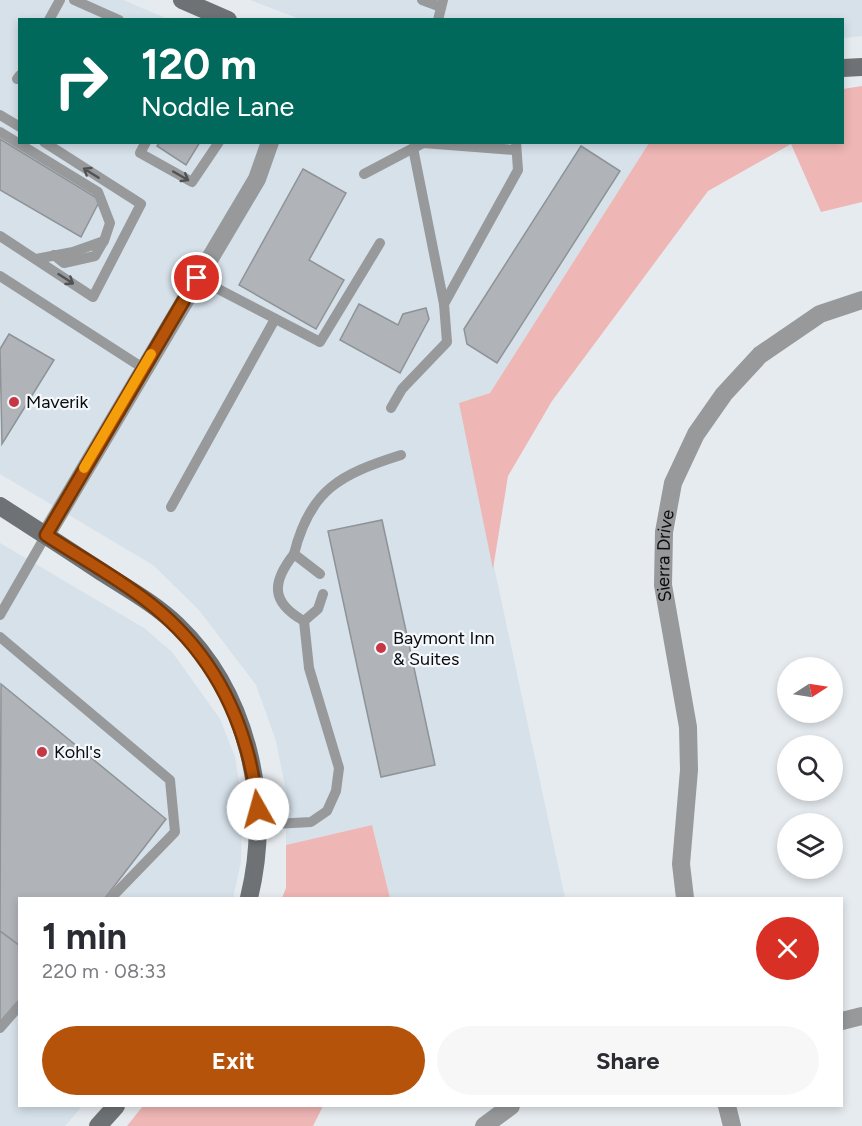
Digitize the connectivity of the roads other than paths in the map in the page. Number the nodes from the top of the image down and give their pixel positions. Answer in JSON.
{"nodes":[{"id":1,"x":60,"y":0,"type":"edge"},
{"id":2,"x":74,"y":0,"type":"edge"},
{"id":3,"x":182,"y":0,"type":"edge"},
{"id":4,"x":422,"y":0,"type":"edge"},
{"id":5,"x":442,"y":4,"type":"edge"},
{"id":6,"x":216,"y":17,"type":"edge"},
{"id":7,"x":50,"y":18,"type":"edge"},
{"id":8,"x":114,"y":18,"type":"edge"},
{"id":9,"x":862,"y":67,"type":"edge"},
{"id":10,"x":844,"y":69,"type":"edge"},
{"id":11,"x":0,"y":115,"type":"edge"},
{"id":12,"x":18,"y":126,"type":"edge"},
{"id":13,"x":0,"y":132,"type":"edge"},
{"id":14,"x":18,"y":143,"type":"edge"},
{"id":15,"x":20,"y":144,"type":"edge"},
{"id":16,"x":47,"y":144,"type":"edge"},
{"id":17,"x":145,"y":144,"type":"edge"},
{"id":18,"x":218,"y":144,"type":"edge"},
{"id":19,"x":269,"y":144,"type":"edge"},
{"id":20,"x":421,"y":144,"type":"edge"},
{"id":21,"x":454,"y":144,"type":"edge"},
{"id":22,"x":515,"y":146,"type":"edge"},
{"id":23,"x":413,"y":148,"type":"junction"},
{"id":24,"x":364,"y":174,"type":"dead end"},
{"id":25,"x":0,"y":236,"type":"edge"},
{"id":26,"x":380,"y":243,"type":"dead end"},
{"id":27,"x":36,"y":259,"type":"junction"},
{"id":28,"x":0,"y":276,"type":"edge"},
{"id":29,"x":197,"y":278,"type":"junction"},
{"id":30,"x":862,"y":300,"type":"edge"},
{"id":31,"x":444,"y":304,"type":"junction"},
{"id":32,"x":275,"y":319,"type":"junction"},
{"id":33,"x":143,"y":368,"type":"junction"},
{"id":34,"x":391,"y":408,"type":"dead end"},
{"id":35,"x":401,"y":455,"type":"dead end"},
{"id":36,"x":0,"y":506,"type":"edge"},
{"id":37,"x":171,"y":507,"type":"dead end"},
{"id":38,"x":46,"y":535,"type":"junction"},
{"id":39,"x":294,"y":554,"type":"junction"},
{"id":40,"x":320,"y":574,"type":"dead end"},
{"id":41,"x":323,"y":594,"type":"dead end"},
{"id":42,"x":0,"y":615,"type":"edge"},
{"id":43,"x":304,"y":621,"type":"junction"},
{"id":44,"x":0,"y":637,"type":"edge"},
{"id":45,"x":256,"y":825,"type":"junction"},
{"id":46,"x":112,"y":897,"type":"edge"},
{"id":47,"x":249,"y":897,"type":"edge"},
{"id":48,"x":685,"y":897,"type":"edge"},
{"id":49,"x":18,"y":1007,"type":"edge"},
{"id":50,"x":862,"y":1016,"type":"edge"},
{"id":51,"x":843,"y":1022,"type":"edge"},
{"id":52,"x":0,"y":1028,"type":"edge"},
{"id":53,"x":115,"y":1107,"type":"edge"},
{"id":54,"x":510,"y":1107,"type":"edge"},
{"id":55,"x":727,"y":1107,"type":"edge"},
{"id":56,"x":98,"y":1126,"type":"edge"},
{"id":57,"x":484,"y":1126,"type":"edge"},
{"id":58,"x":732,"y":1126,"type":"edge"}],
"edges":[{"from":1,"to":7,"type":"lane"},
{"from":2,"to":8,"type":"lane"},
{"from":3,"to":6,"type":"main road"},
{"from":4,"to":5,"type":"lane"},
{"from":9,"to":10,"type":"main road"},
{"from":11,"to":12,"type":"lane"},
{"from":13,"to":14,"type":"lane"},
{"from":15,"to":27,"type":"lane"},
{"from":27,"to":16,"type":"lane","one_way":true},
{"from":17,"to":18,"type":"lane","one_way":true},
{"from":19,"to":29,"type":"street"},
{"from":20,"to":23,"type":"lane"},
{"from":21,"to":22,"type":"lane"},
{"from":22,"to":31,"type":"lane"},
{"from":23,"to":24,"type":"lane"},
{"from":23,"to":31,"type":"lane"},
{"from":25,"to":27,"type":"lane"},
{"from":26,"to":32,"type":"lane"},
{"from":28,"to":33,"type":"lane"},
{"from":29,"to":32,"type":"lane"},
{"from":29,"to":33,"type":"street"},
{"from":30,"to":48,"type":"street","name":"Sierra Drive"},
{"from":31,"to":34,"type":"lane"},
{"from":32,"to":37,"type":"lane"},
{"from":33,"to":38,"type":"street"},
{"from":35,"to":39,"type":"lane"},
{"from":36,"to":38,"type":"main road"},
{"from":38,"to":42,"type":"lane"},
{"from":38,"to":45,"type":"main road"},
{"from":39,"to":40,"type":"lane"},
{"from":39,"to":43,"type":"lane"},
{"from":41,"to":43,"type":"lane"},
{"from":43,"to":45,"type":"lane"},
{"from":44,"to":46,"type":"lane"},
{"from":45,"to":47,"type":"main road"},
{"from":49,"to":52,"type":"lane"},
{"from":50,"to":51,"type":"street"},
{"from":53,"to":56,"type":"main road"},
{"from":54,"to":57,"type":"street"},
{"from":55,"to":58,"type":"street"}]}
